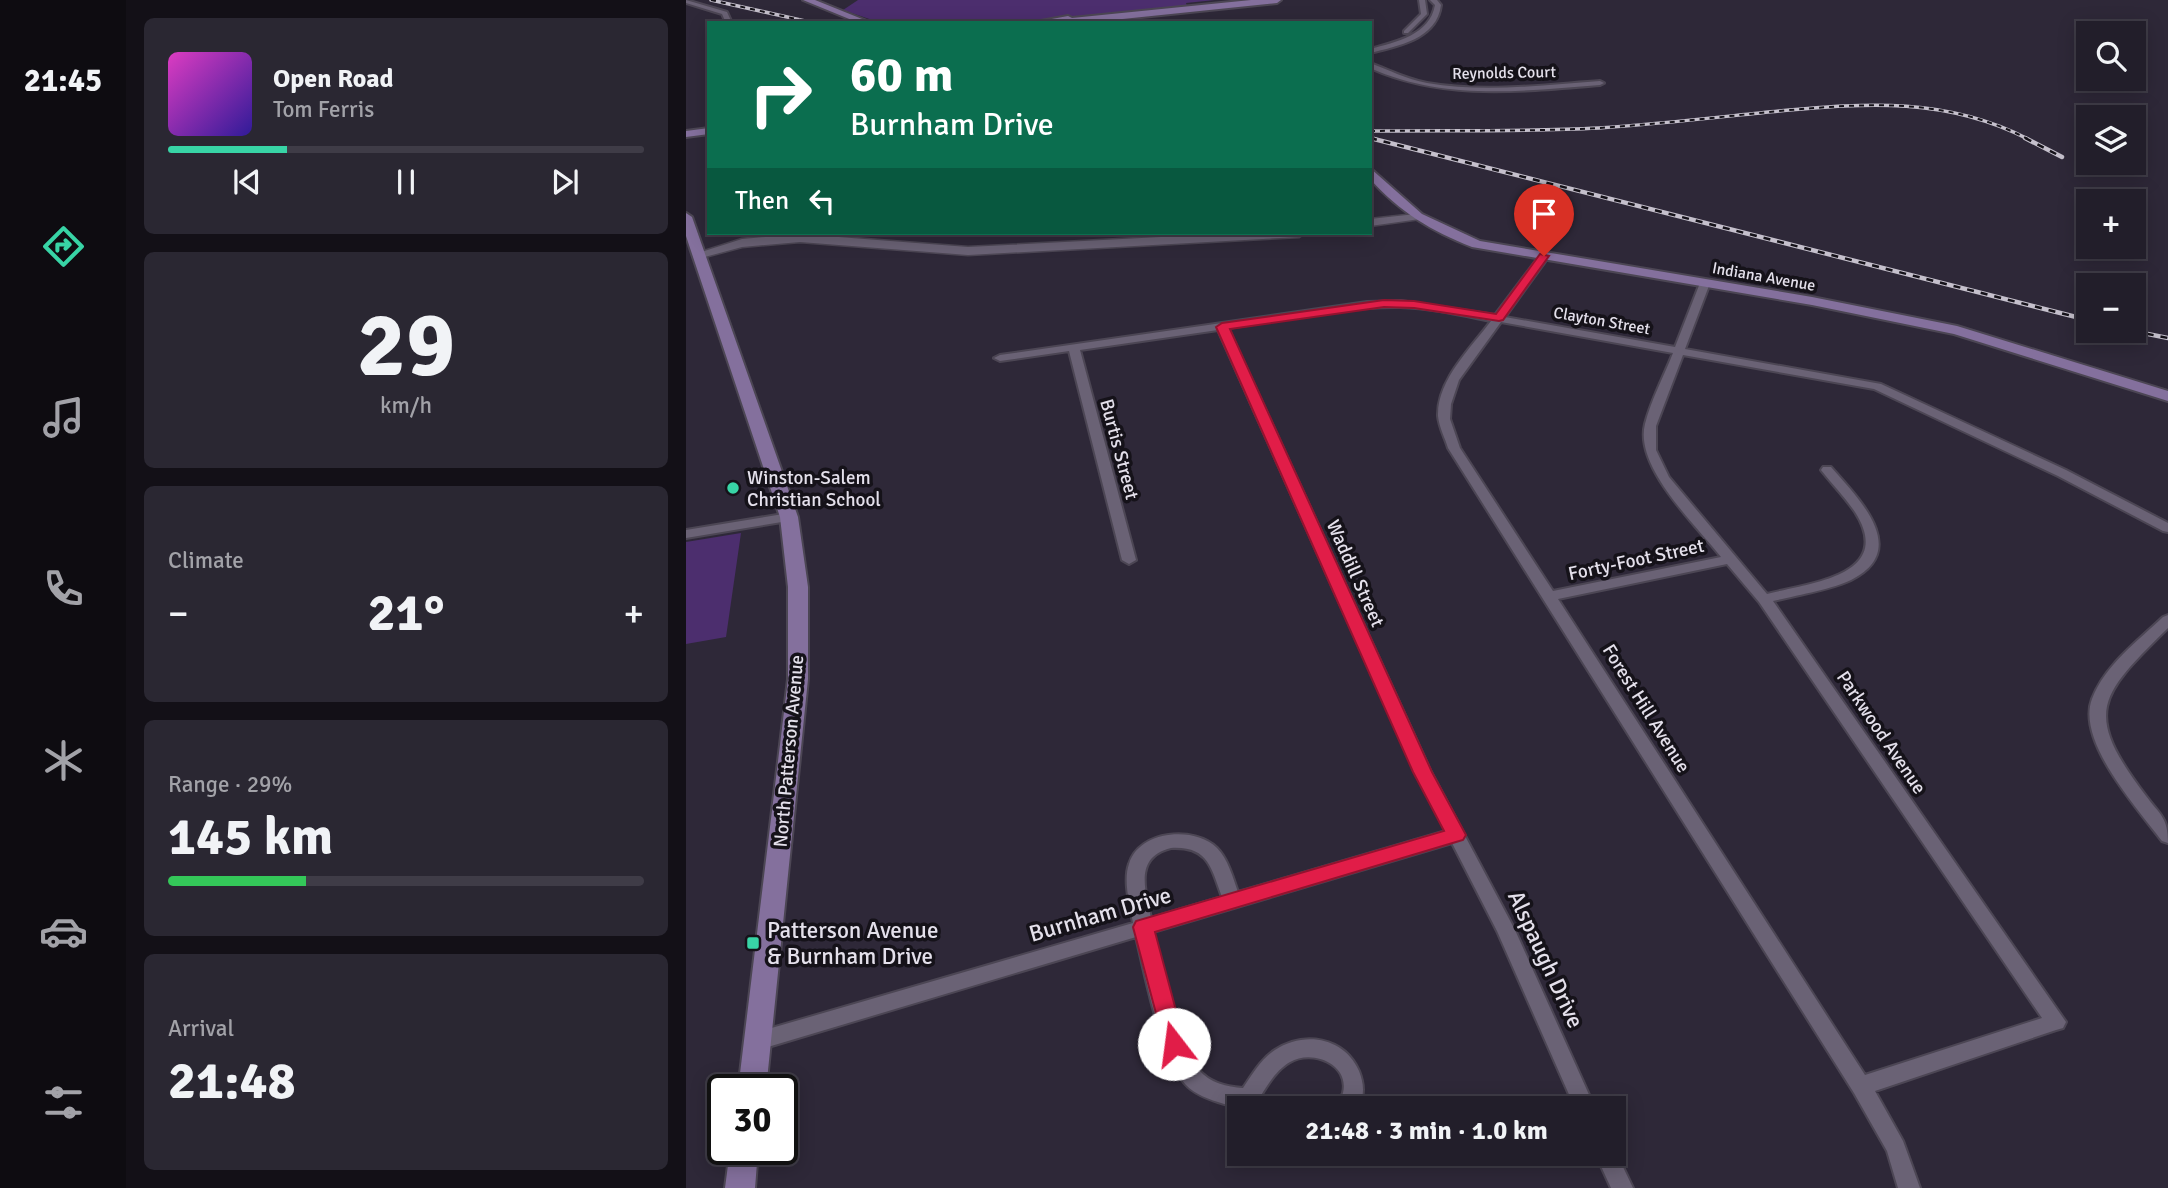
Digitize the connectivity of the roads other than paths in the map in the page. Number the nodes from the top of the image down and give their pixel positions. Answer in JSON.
{"nodes":[{"id":1,"x":807,"y":0,"type":"edge"},
{"id":2,"x":1250,"y":0,"type":"edge"},
{"id":3,"x":1277,"y":0,"type":"edge"},
{"id":4,"x":1422,"y":0,"type":"edge"},
{"id":5,"x":1433,"y":0,"type":"edge"},
{"id":6,"x":686,"y":1,"type":"edge"},
{"id":7,"x":728,"y":21,"type":"edge"},
{"id":8,"x":863,"y":21,"type":"edge"},
{"id":9,"x":1053,"y":21,"type":"edge"},
{"id":10,"x":1074,"y":21,"type":"edge"},
{"id":11,"x":1372,"y":48,"type":"edge"},
{"id":12,"x":1372,"y":48,"type":"edge"},
{"id":13,"x":1372,"y":66,"type":"edge"},
{"id":14,"x":1600,"y":83,"type":"dead end"},
{"id":15,"x":707,"y":131,"type":"edge"},
{"id":16,"x":687,"y":134,"type":"edge"},
{"id":17,"x":1372,"y":173,"type":"edge"},
{"id":18,"x":686,"y":217,"type":"edge"},
{"id":19,"x":1416,"y":217,"type":"junction"},
{"id":20,"x":1372,"y":223,"type":"edge"},
{"id":21,"x":1262,"y":235,"type":"edge"},
{"id":22,"x":786,"y":236,"type":"edge"},
{"id":23,"x":701,"y":254,"type":"junction"},
{"id":24,"x":1544,"y":256,"type":"junction"},
{"id":25,"x":1705,"y":283,"type":"junction"},
{"id":26,"x":1499,"y":318,"type":"junction"},
{"id":27,"x":1222,"y":327,"type":"junction"},
{"id":28,"x":1074,"y":348,"type":"junction"},
{"id":29,"x":1677,"y":349,"type":"junction"},
{"id":30,"x":1000,"y":358,"type":"dead end"},
{"id":31,"x":2168,"y":396,"type":"edge"},
{"id":32,"x":1827,"y":470,"type":"dead end"},
{"id":33,"x":789,"y":517,"type":"junction"},
{"id":34,"x":2168,"y":528,"type":"edge"},
{"id":35,"x":686,"y":534,"type":"edge"},
{"id":36,"x":1730,"y":559,"type":"junction"},
{"id":37,"x":1129,"y":560,"type":"dead end"},
{"id":38,"x":1551,"y":596,"type":"junction"},
{"id":39,"x":1764,"y":598,"type":"junction"},
{"id":40,"x":2168,"y":620,"type":"edge"},
{"id":41,"x":1456,"y":835,"type":"junction"},
{"id":42,"x":2168,"y":836,"type":"edge"},
{"id":43,"x":1232,"y":901,"type":"junction"},
{"id":44,"x":1144,"y":927,"type":"junction"},
{"id":45,"x":758,"y":1041,"type":"junction"},
{"id":46,"x":754,"y":1074,"type":"edge"},
{"id":47,"x":1861,"y":1086,"type":"junction"},
{"id":48,"x":1256,"y":1096,"type":"edge"},
{"id":49,"x":1352,"y":1096,"type":"edge"},
{"id":50,"x":1580,"y":1096,"type":"edge"},
{"id":51,"x":1227,"y":1097,"type":"edge"},
{"id":52,"x":742,"y":1165,"type":"edge"},
{"id":53,"x":1611,"y":1166,"type":"edge"},
{"id":54,"x":740,"y":1188,"type":"edge"},
{"id":55,"x":1622,"y":1188,"type":"edge"},
{"id":56,"x":1909,"y":1188,"type":"edge"}],
"edges":[{"from":1,"to":8,"type":"main road"},
{"from":2,"to":9,"type":"main road"},
{"from":3,"to":10,"type":"main road"},
{"from":4,"to":11,"type":"street"},
{"from":5,"to":12,"type":"street"},
{"from":6,"to":7,"type":"street"},
{"from":13,"to":14,"type":"street","name":"Reynolds Court"},
{"from":15,"to":16,"type":"main road"},
{"from":17,"to":19,"type":"main road","name":"Indiana Avenue"},
{"from":18,"to":23,"type":"main road","name":"North Patterson Avenue"},
{"from":19,"to":20,"type":"street"},
{"from":19,"to":24,"type":"main road","name":"Indiana Avenue"},
{"from":21,"to":22,"type":"street"},
{"from":22,"to":23,"type":"street"},
{"from":23,"to":33,"type":"main road","name":"North Patterson Avenue"},
{"from":24,"to":25,"type":"main road","name":"Indiana Avenue"},
{"from":24,"to":26,"type":"street","name":"Forest Hill Avenue"},
{"from":25,"to":29,"type":"street","name":"Parkwood Avenue"},
{"from":25,"to":31,"type":"main road","name":"Indiana Avenue"},
{"from":26,"to":27,"type":"street","name":"Clayton Street"},
{"from":26,"to":29,"type":"street","name":"Clayton Street"},
{"from":26,"to":38,"type":"street","name":"Forest Hill Avenue"},
{"from":27,"to":28,"type":"street","name":"Clayton Street"},
{"from":27,"to":41,"type":"street","name":"Waddill Street"},
{"from":28,"to":30,"type":"street","name":"Clayton Street"},
{"from":28,"to":37,"type":"street","name":"Burtis Street"},
{"from":29,"to":34,"type":"street","name":"Clayton Street"},
{"from":29,"to":36,"type":"street","name":"Parkwood Avenue"},
{"from":32,"to":39,"type":"street"},
{"from":33,"to":35,"type":"street"},
{"from":33,"to":45,"type":"main road","name":"North Patterson Avenue"},
{"from":36,"to":38,"type":"street","name":"Forty-Foot Street"},
{"from":36,"to":39,"type":"street","name":"Parkwood Avenue"},
{"from":38,"to":47,"type":"street","name":"Forest Hill Avenue"},
{"from":39,"to":47,"type":"street","name":"Parkwood Avenue"},
{"from":40,"to":42,"type":"street"},
{"from":41,"to":43,"type":"street","name":"Burnham Drive"},
{"from":41,"to":50,"type":"street","name":"Alspaugh Drive"},
{"from":43,"to":44,"type":"street","name":"Burnham Drive"},
{"from":43,"to":44,"type":"street"},
{"from":44,"to":45,"type":"street","name":"Burnham Drive"},
{"from":44,"to":51,"type":"street"},
{"from":45,"to":46,"type":"main road","name":"North Patterson Avenue"},
{"from":47,"to":56,"type":"street","name":"Forest Hill Avenue"},
{"from":48,"to":49,"type":"street"},
{"from":52,"to":54,"type":"main road"},
{"from":53,"to":55,"type":"street"}]}
